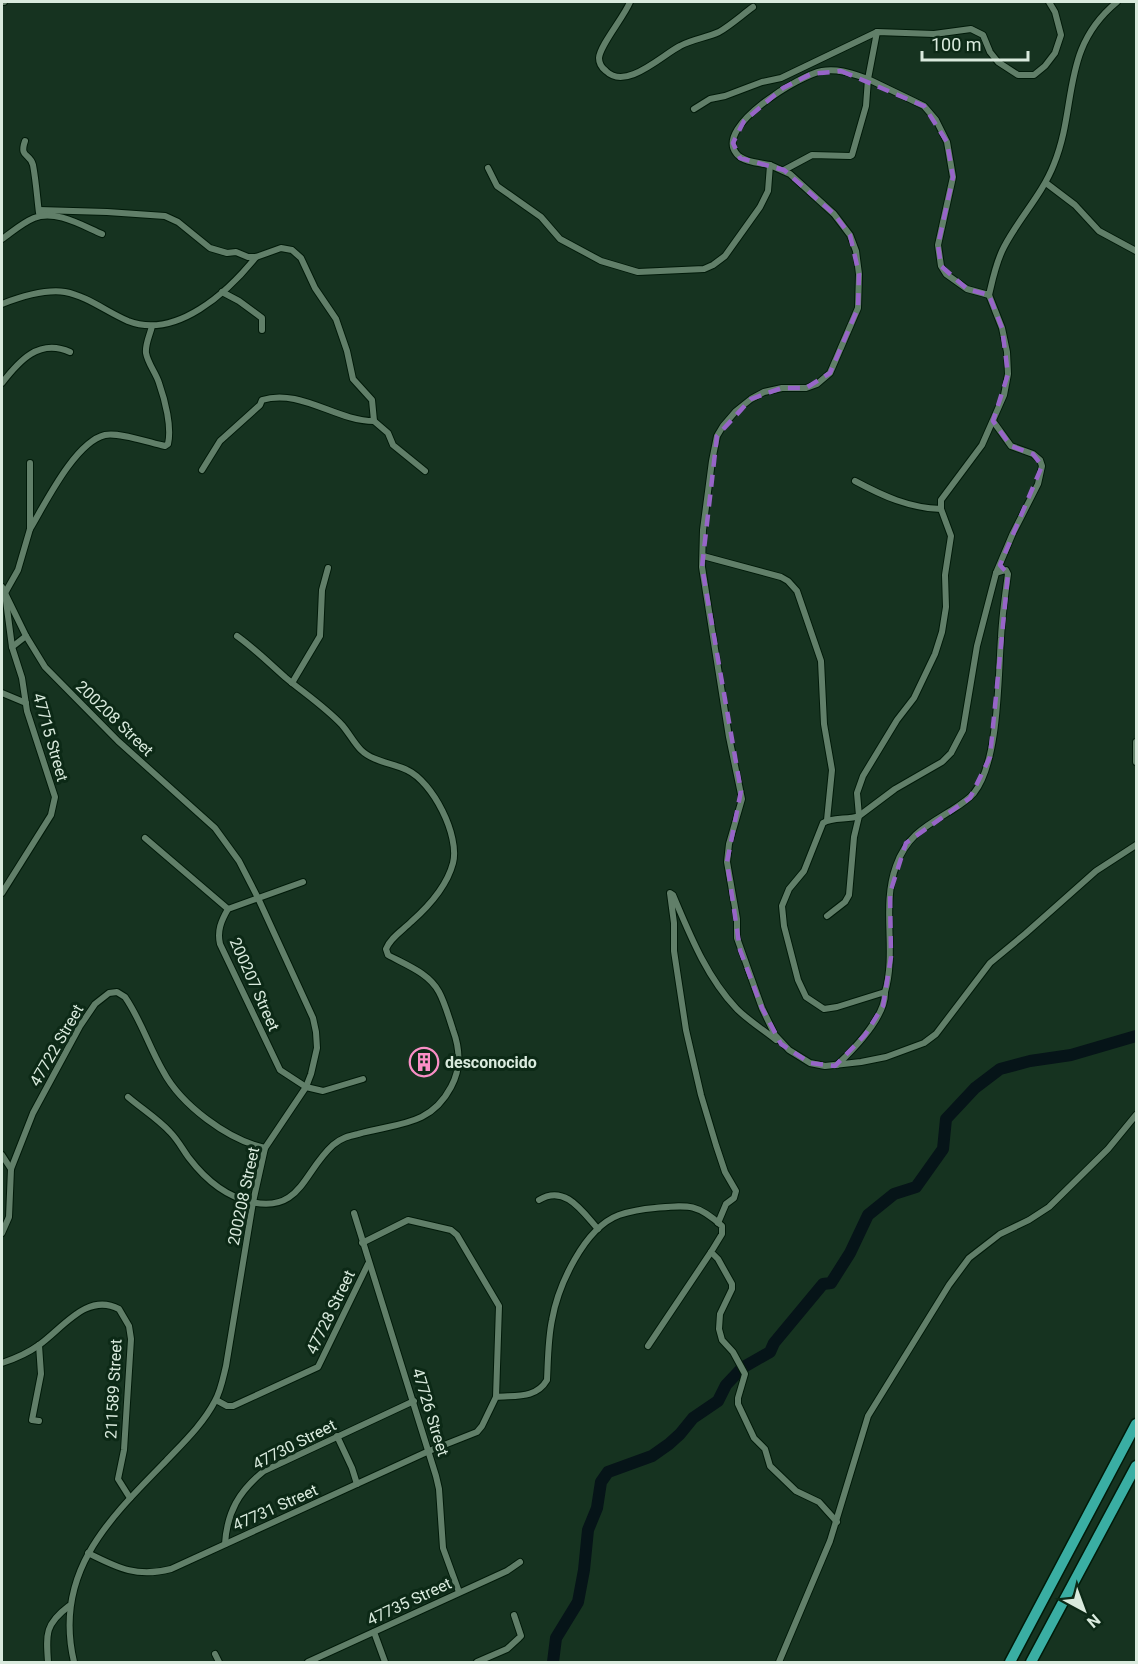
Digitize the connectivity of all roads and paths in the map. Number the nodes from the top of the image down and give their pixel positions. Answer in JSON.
{"nodes":[{"id":1,"x":630,"y":2,"type":"edge"},
{"id":2,"x":1049,"y":2,"type":"edge"},
{"id":3,"x":1117,"y":2,"type":"edge"},
{"id":4,"x":753,"y":7,"type":"dead end"},
{"id":5,"x":877,"y":32,"type":"junction"},
{"id":6,"x":868,"y":79,"type":"junction"},
{"id":7,"x":694,"y":109,"type":"dead end"},
{"id":8,"x":25,"y":141,"type":"dead end"},
{"id":9,"x":770,"y":165,"type":"junction"},
{"id":10,"x":488,"y":168,"type":"dead end"},
{"id":11,"x":784,"y":170,"type":"junction"},
{"id":12,"x":1046,"y":183,"type":"junction"},
{"id":13,"x":39,"y":213,"type":"junction"},
{"id":14,"x":102,"y":234,"type":"dead end"},
{"id":15,"x":2,"y":239,"type":"edge"},
{"id":16,"x":1137,"y":251,"type":"edge"},
{"id":17,"x":255,"y":257,"type":"junction"},
{"id":18,"x":222,"y":292,"type":"junction"},
{"id":19,"x":989,"y":295,"type":"junction"},
{"id":20,"x":2,"y":304,"type":"edge"},
{"id":21,"x":152,"y":326,"type":"junction"},
{"id":22,"x":262,"y":330,"type":"dead end"},
{"id":23,"x":70,"y":352,"type":"dead end"},
{"id":24,"x":2,"y":383,"type":"edge"},
{"id":25,"x":993,"y":421,"type":"junction"},
{"id":26,"x":374,"y":422,"type":"junction"},
{"id":27,"x":30,"y":463,"type":"dead end"},
{"id":28,"x":202,"y":470,"type":"dead end"},
{"id":29,"x":425,"y":471,"type":"dead end"},
{"id":30,"x":855,"y":481,"type":"dead end"},
{"id":31,"x":941,"y":509,"type":"junction"},
{"id":32,"x":30,"y":529,"type":"junction"},
{"id":33,"x":703,"y":556,"type":"junction"},
{"id":34,"x":328,"y":568,"type":"dead end"},
{"id":35,"x":996,"y":573,"type":"junction"},
{"id":36,"x":3,"y":590,"type":"edge"},
{"id":37,"x":26,"y":636,"type":"junction"},
{"id":38,"x":237,"y":636,"type":"dead end"},
{"id":39,"x":12,"y":646,"type":"junction"},
{"id":40,"x":292,"y":683,"type":"junction"},
{"id":41,"x":2,"y":693,"type":"edge"},
{"id":42,"x":26,"y":703,"type":"junction"},
{"id":43,"x":1137,"y":742,"type":"edge"},
{"id":44,"x":1137,"y":762,"type":"edge"},
{"id":45,"x":859,"y":816,"type":"junction"},
{"id":46,"x":826,"y":820,"type":"junction"},
{"id":47,"x":145,"y":838,"type":"dead end"},
{"id":48,"x":1137,"y":844,"type":"edge"},
{"id":49,"x":303,"y":882,"type":"dead end"},
{"id":50,"x":2,"y":893,"type":"edge"},
{"id":51,"x":258,"y":898,"type":"junction"},
{"id":52,"x":228,"y":909,"type":"junction"},
{"id":53,"x":827,"y":916,"type":"dead end"},
{"id":54,"x":885,"y":992,"type":"junction"},
{"id":55,"x":782,"y":1044,"type":"junction"},
{"id":56,"x":835,"y":1066,"type":"junction"},
{"id":57,"x":363,"y":1079,"type":"dead end"},
{"id":58,"x":306,"y":1087,"type":"junction"},
{"id":59,"x":128,"y":1097,"type":"dead end"},
{"id":60,"x":1137,"y":1115,"type":"edge"},
{"id":61,"x":265,"y":1148,"type":"junction"},
{"id":62,"x":2,"y":1155,"type":"edge"},
{"id":63,"x":11,"y":1169,"type":"junction"},
{"id":64,"x":539,"y":1200,"type":"dead end"},
{"id":65,"x":254,"y":1202,"type":"junction"},
{"id":66,"x":354,"y":1213,"type":"dead end"},
{"id":67,"x":720,"y":1219,"type":"junction"},
{"id":68,"x":598,"y":1229,"type":"junction"},
{"id":69,"x":2,"y":1233,"type":"edge"},
{"id":70,"x":362,"y":1243,"type":"junction"},
{"id":71,"x":711,"y":1252,"type":"junction"},
{"id":72,"x":369,"y":1264,"type":"junction"},
{"id":73,"x":39,"y":1345,"type":"junction"},
{"id":74,"x":648,"y":1347,"type":"dead end"},
{"id":75,"x":2,"y":1363,"type":"edge"},
{"id":76,"x":496,"y":1397,"type":"junction"},
{"id":77,"x":216,"y":1400,"type":"junction"},
{"id":78,"x":414,"y":1401,"type":"junction"},
{"id":79,"x":39,"y":1422,"type":"dead end"},
{"id":80,"x":1137,"y":1424,"type":"edge"},
{"id":81,"x":337,"y":1436,"type":"junction"},
{"id":82,"x":429,"y":1451,"type":"junction"},
{"id":83,"x":1137,"y":1466,"type":"edge"},
{"id":84,"x":357,"y":1484,"type":"junction"},
{"id":85,"x":130,"y":1498,"type":"junction"},
{"id":86,"x":837,"y":1522,"type":"junction"},
{"id":87,"x":225,"y":1545,"type":"junction"},
{"id":88,"x":88,"y":1553,"type":"junction"},
{"id":89,"x":520,"y":1562,"type":"dead end"},
{"id":90,"x":459,"y":1592,"type":"junction"},
{"id":91,"x":69,"y":1606,"type":"junction"},
{"id":92,"x":514,"y":1615,"type":"dead end"},
{"id":93,"x":374,"y":1632,"type":"junction"},
{"id":94,"x":215,"y":1654,"type":"dead end"},
{"id":95,"x":48,"y":1662,"type":"edge"},
{"id":96,"x":74,"y":1662,"type":"edge"},
{"id":97,"x":219,"y":1662,"type":"edge"},
{"id":98,"x":308,"y":1662,"type":"edge"},
{"id":99,"x":385,"y":1662,"type":"edge"},
{"id":100,"x":477,"y":1662,"type":"edge"},
{"id":101,"x":779,"y":1662,"type":"edge"},
{"id":102,"x":1010,"y":1662,"type":"edge"},
{"id":103,"x":1031,"y":1662,"type":"edge"}],
"edges":[{"from":1,"to":4,"type":"street"},
{"from":2,"to":5,"type":"street"},
{"from":3,"to":12,"type":"street"},
{"from":5,"to":6,"type":"street"},
{"from":5,"to":7,"type":"street"},
{"from":6,"to":9,"type":"street"},
{"from":6,"to":11,"type":"street"},
{"from":6,"to":19,"type":"street"},
{"from":8,"to":13,"type":"street"},
{"from":9,"to":10,"type":"street"},
{"from":9,"to":11,"type":"street"},
{"from":11,"to":33,"type":"street"},
{"from":12,"to":16,"type":"street"},
{"from":12,"to":19,"type":"street"},
{"from":13,"to":14,"type":"street"},
{"from":13,"to":15,"type":"street"},
{"from":13,"to":17,"type":"street"},
{"from":17,"to":18,"type":"street"},
{"from":17,"to":26,"type":"street"},
{"from":18,"to":21,"type":"street"},
{"from":18,"to":22,"type":"street"},
{"from":19,"to":25,"type":"street"},
{"from":20,"to":21,"type":"street"},
{"from":21,"to":32,"type":"street"},
{"from":23,"to":24,"type":"street"},
{"from":25,"to":31,"type":"street"},
{"from":25,"to":35,"type":"street"},
{"from":26,"to":28,"type":"street"},
{"from":26,"to":29,"type":"street"},
{"from":27,"to":32,"type":"street"},
{"from":30,"to":31,"type":"street"},
{"from":31,"to":45,"type":"street"},
{"from":32,"to":36,"type":"street"},
{"from":33,"to":46,"type":"street"},
{"from":33,"to":55,"type":"street"},
{"from":34,"to":40,"type":"street"},
{"from":35,"to":45,"type":"street"},
{"from":35,"to":54,"type":"street"},
{"from":36,"to":37,"type":"street","name":"200208 Street"},
{"from":36,"to":39,"type":"street","name":"47715 Street"},
{"from":37,"to":39,"type":"street"},
{"from":37,"to":51,"type":"street","name":"200208 Street"},
{"from":38,"to":40,"type":"street"},
{"from":39,"to":42,"type":"street","name":"47715 Street"},
{"from":40,"to":65,"type":"street"},
{"from":41,"to":42,"type":"street"},
{"from":42,"to":50,"type":"street","name":"47715 Street"},
{"from":43,"to":44,"type":"street"},
{"from":45,"to":46,"type":"street"},
{"from":45,"to":53,"type":"street"},
{"from":46,"to":54,"type":"street"},
{"from":47,"to":52,"type":"street"},
{"from":48,"to":56,"type":"street"},
{"from":49,"to":51,"type":"street"},
{"from":51,"to":52,"type":"street"},
{"from":51,"to":58,"type":"street","name":"200208 Street"},
{"from":52,"to":58,"type":"street","name":"200207 Street"},
{"from":54,"to":56,"type":"street"},
{"from":55,"to":56,"type":"street"},
{"from":55,"to":67,"type":"street"},
{"from":57,"to":58,"type":"street"},
{"from":58,"to":61,"type":"street","name":"200208 Street"},
{"from":59,"to":65,"type":"street"},
{"from":60,"to":86,"type":"street"},
{"from":61,"to":63,"type":"street","name":"47722 Street"},
{"from":61,"to":65,"type":"street","name":"200208 Street"},
{"from":62,"to":63,"type":"street"},
{"from":63,"to":69,"type":"street","name":"47722 Street"},
{"from":64,"to":68,"type":"street"},
{"from":65,"to":77,"type":"street","name":"200208 Street"},
{"from":66,"to":70,"type":"street","name":"47726 Street"},
{"from":67,"to":68,"type":"street"},
{"from":67,"to":71,"type":"street"},
{"from":68,"to":76,"type":"street"},
{"from":70,"to":72,"type":"street","name":"47726 Street"},
{"from":70,"to":76,"type":"street"},
{"from":71,"to":74,"type":"street"},
{"from":71,"to":86,"type":"street"},
{"from":72,"to":77,"type":"street","name":"47728 Street"},
{"from":72,"to":78,"type":"street","name":"47726 Street"},
{"from":73,"to":75,"type":"street","name":"211589 Street"},
{"from":73,"to":79,"type":"street"},
{"from":73,"to":85,"type":"street","name":"211589 Street"},
{"from":76,"to":82,"type":"street","name":"47731 Street"},
{"from":77,"to":85,"type":"street","name":"200208 Street"},
{"from":78,"to":81,"type":"street","name":"47730 Street"},
{"from":78,"to":82,"type":"street","name":"47726 Street"},
{"from":80,"to":102,"type":"highway"},
{"from":81,"to":84,"type":"street"},
{"from":81,"to":87,"type":"street","name":"47730 Street"},
{"from":82,"to":84,"type":"street","name":"47731 Street"},
{"from":82,"to":90,"type":"street","name":"47726 Street"},
{"from":83,"to":103,"type":"highway"},
{"from":84,"to":87,"type":"street","name":"47731 Street"},
{"from":85,"to":88,"type":"street","name":"200208 Street"},
{"from":86,"to":101,"type":"street"},
{"from":87,"to":88,"type":"street","name":"47731 Street"},
{"from":88,"to":91,"type":"street","name":"200208 Street"},
{"from":89,"to":90,"type":"street","name":"47735 Street"},
{"from":90,"to":93,"type":"street","name":"47735 Street"},
{"from":91,"to":95,"type":"street"},
{"from":91,"to":96,"type":"street","name":"200208 Street"},
{"from":92,"to":100,"type":"street"},
{"from":93,"to":98,"type":"street","name":"47735 Street"},
{"from":93,"to":99,"type":"street"},
{"from":94,"to":97,"type":"street"}]}
